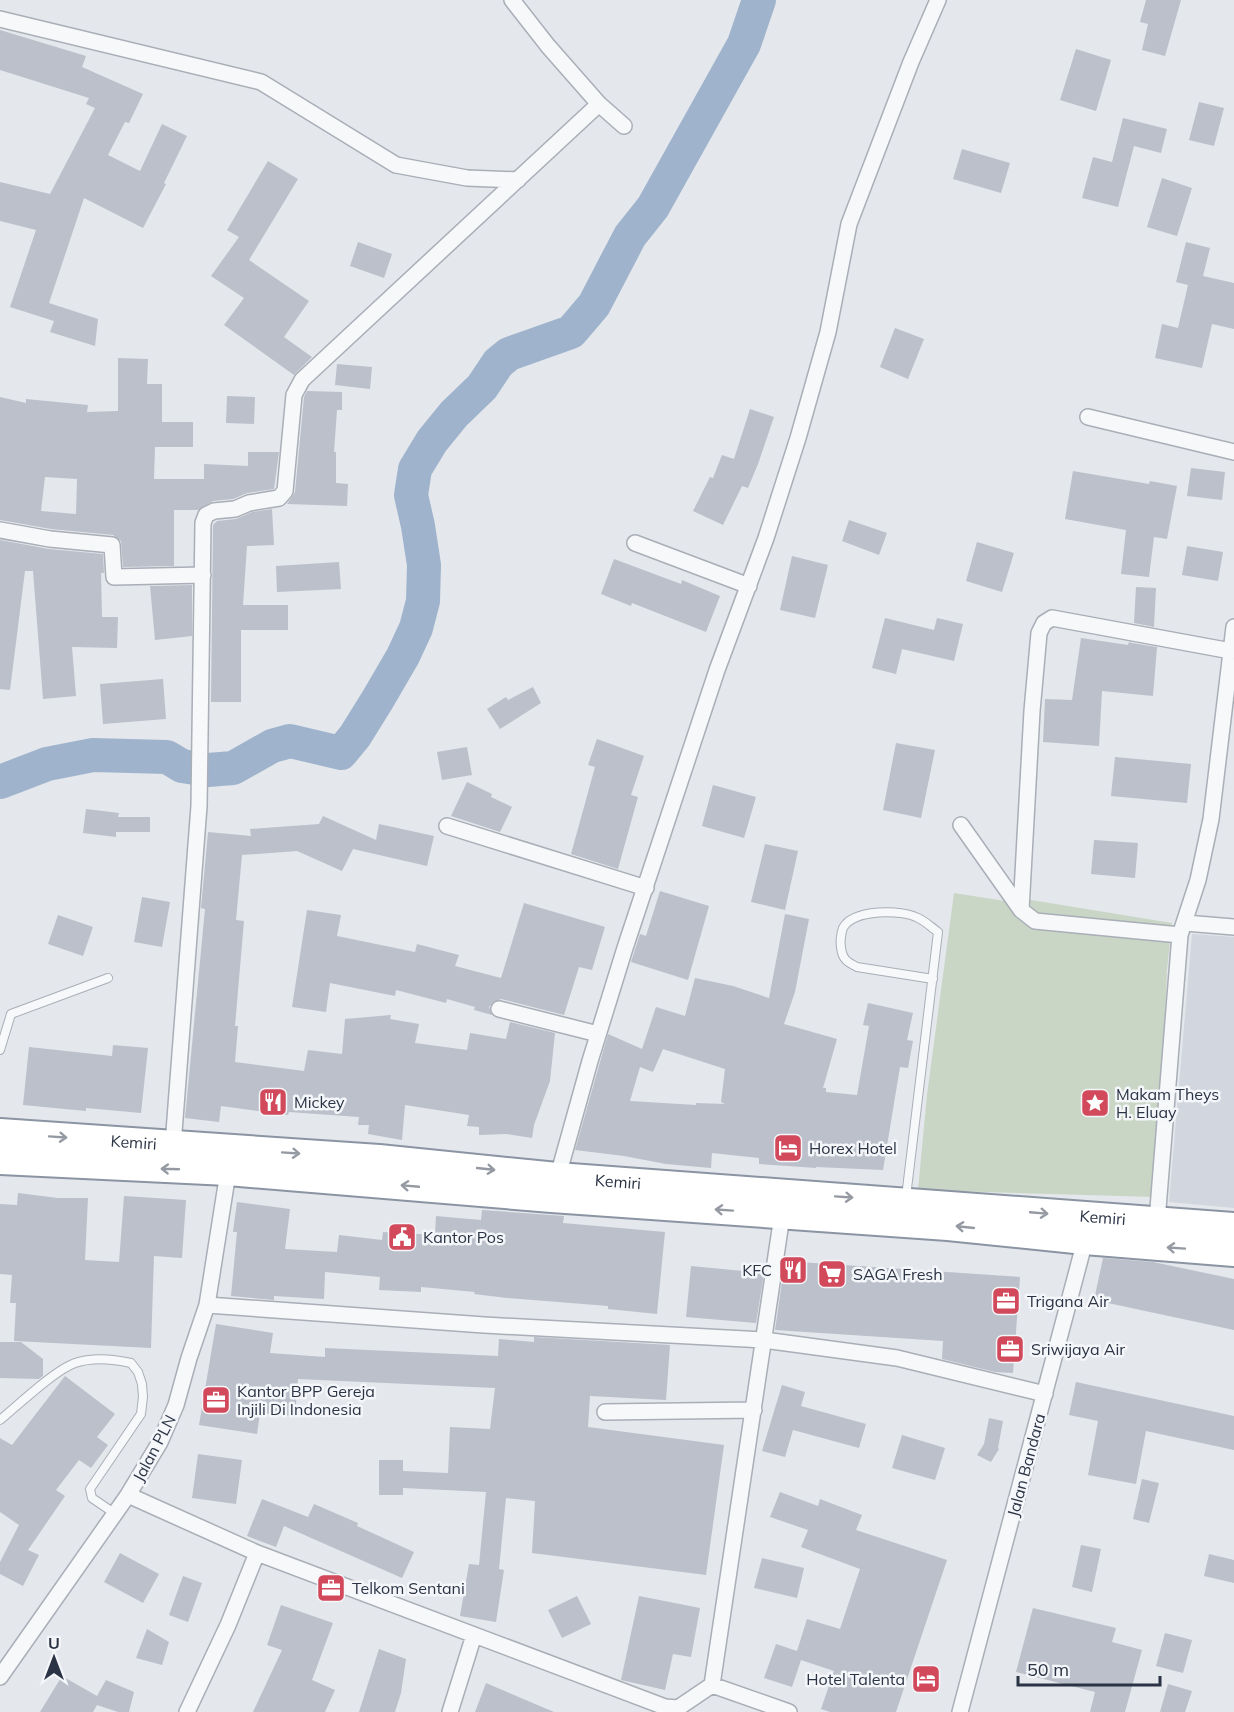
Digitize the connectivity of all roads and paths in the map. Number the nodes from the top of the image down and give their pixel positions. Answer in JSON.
{"nodes":[{"id":1,"x":512,"y":0,"type":"edge"},
{"id":2,"x":938,"y":0,"type":"edge"},
{"id":3,"x":0,"y":19,"type":"edge"},
{"id":4,"x":599,"y":104,"type":"junction"},
{"id":5,"x":624,"y":126,"type":"dead end"},
{"id":6,"x":518,"y":180,"type":"junction"},
{"id":7,"x":1088,"y":417,"type":"dead end"},
{"id":8,"x":1234,"y":452,"type":"edge"},
{"id":9,"x":0,"y":530,"type":"edge"},
{"id":10,"x":635,"y":543,"type":"dead end"},
{"id":11,"x":203,"y":575,"type":"junction"},
{"id":12,"x":748,"y":586,"type":"junction"},
{"id":13,"x":1234,"y":627,"type":"edge"},
{"id":14,"x":1231,"y":651,"type":"junction"},
{"id":15,"x":1231,"y":682,"type":"edge"},
{"id":16,"x":961,"y":825,"type":"dead end"},
{"id":17,"x":447,"y":826,"type":"dead end"},
{"id":18,"x":646,"y":888,"type":"junction"},
{"id":19,"x":1021,"y":910,"type":"junction"},
{"id":20,"x":1234,"y":927,"type":"edge"},
{"id":21,"x":1183,"y":929,"type":"junction"},
{"id":22,"x":108,"y":978,"type":"dead end"},
{"id":23,"x":933,"y":979,"type":"junction"},
{"id":24,"x":499,"y":1009,"type":"dead end"},
{"id":25,"x":598,"y":1034,"type":"junction"},
{"id":26,"x":0,"y":1050,"type":"edge"},
{"id":27,"x":0,"y":1133,"type":"edge"},
{"id":28,"x":173,"y":1145,"type":"junction"},
{"id":29,"x":0,"y":1160,"type":"edge"},
{"id":30,"x":231,"y":1160,"type":"junction"},
{"id":31,"x":555,"y":1187,"type":"junction"},
{"id":32,"x":906,"y":1201,"type":"junction"},
{"id":33,"x":784,"y":1204,"type":"junction"},
{"id":34,"x":1157,"y":1221,"type":"junction"},
{"id":35,"x":1234,"y":1227,"type":"edge"},
{"id":36,"x":1088,"y":1229,"type":"junction"},
{"id":37,"x":1234,"y":1252,"type":"edge"},
{"id":38,"x":207,"y":1305,"type":"junction"},
{"id":39,"x":764,"y":1340,"type":"junction"},
{"id":40,"x":1045,"y":1394,"type":"junction"},
{"id":41,"x":754,"y":1410,"type":"junction"},
{"id":42,"x":605,"y":1412,"type":"dead end"},
{"id":43,"x":0,"y":1420,"type":"edge"},
{"id":44,"x":128,"y":1495,"type":"junction"},
{"id":45,"x":114,"y":1513,"type":"junction"},
{"id":46,"x":256,"y":1553,"type":"junction"},
{"id":47,"x":474,"y":1635,"type":"junction"},
{"id":48,"x":0,"y":1677,"type":"edge"},
{"id":49,"x":712,"y":1685,"type":"junction"},
{"id":50,"x":187,"y":1712,"type":"edge"},
{"id":51,"x":450,"y":1712,"type":"edge"},
{"id":52,"x":789,"y":1712,"type":"edge"},
{"id":53,"x":960,"y":1712,"type":"edge"}],
"edges":[{"from":1,"to":4,"type":"street"},
{"from":2,"to":12,"type":"street"},
{"from":3,"to":6,"type":"street"},
{"from":4,"to":5,"type":"street"},
{"from":4,"to":6,"type":"street"},
{"from":6,"to":11,"type":"street"},
{"from":7,"to":8,"type":"street"},
{"from":9,"to":11,"type":"street"},
{"from":10,"to":12,"type":"street"},
{"from":11,"to":28,"type":"street"},
{"from":12,"to":18,"type":"street"},
{"from":13,"to":14,"type":"street"},
{"from":14,"to":15,"type":"street"},
{"from":14,"to":19,"type":"street"},
{"from":15,"to":21,"type":"street"},
{"from":16,"to":19,"type":"street"},
{"from":17,"to":18,"type":"street"},
{"from":18,"to":25,"type":"street"},
{"from":19,"to":21,"type":"street"},
{"from":20,"to":21,"type":"street"},
{"from":21,"to":34,"type":"street"},
{"from":22,"to":26,"type":"lane"},
{"from":23,"to":23,"type":"lane"},
{"from":23,"to":32,"type":"lane"},
{"from":24,"to":25,"type":"street"},
{"from":25,"to":31,"type":"street"},
{"from":27,"to":28,"type":"highway","name":"Kemiri","one_way":true},
{"from":28,"to":30,"type":"highway","name":"Kemiri"},
{"from":30,"to":29,"type":"highway","name":"Kemiri","one_way":true},
{"from":30,"to":31,"type":"highway","name":"Kemiri"},
{"from":30,"to":38,"type":"street","name":"Jalan PLN"},
{"from":31,"to":33,"type":"highway","name":"Kemiri"},
{"from":33,"to":32,"type":"highway","name":"Kemiri","one_way":true},
{"from":32,"to":36,"type":"highway","name":"Kemiri","one_way":true},
{"from":36,"to":33,"type":"highway","name":"Kemiri","one_way":true},
{"from":33,"to":39,"type":"street"},
{"from":34,"to":35,"type":"highway","name":"Kemiri"},
{"from":34,"to":36,"type":"highway","name":"Kemiri"},
{"from":37,"to":36,"type":"highway","name":"Kemiri","one_way":true},
{"from":36,"to":40,"type":"street","name":"Jalan Bandara"},
{"from":38,"to":39,"type":"street"},
{"from":38,"to":44,"type":"street","name":"Jalan PLN"},
{"from":39,"to":40,"type":"street"},
{"from":39,"to":41,"type":"street"},
{"from":40,"to":53,"type":"street","name":"Jalan Bandara"},
{"from":41,"to":42,"type":"street"},
{"from":41,"to":49,"type":"street"},
{"from":43,"to":45,"type":"lane"},
{"from":44,"to":45,"type":"street","name":"Jalan PLN"},
{"from":44,"to":46,"type":"street"},
{"from":45,"to":48,"type":"street","name":"Jalan PLN"},
{"from":46,"to":47,"type":"street"},
{"from":46,"to":50,"type":"street"},
{"from":47,"to":49,"type":"street"},
{"from":47,"to":51,"type":"street"},
{"from":49,"to":52,"type":"street"}]}
